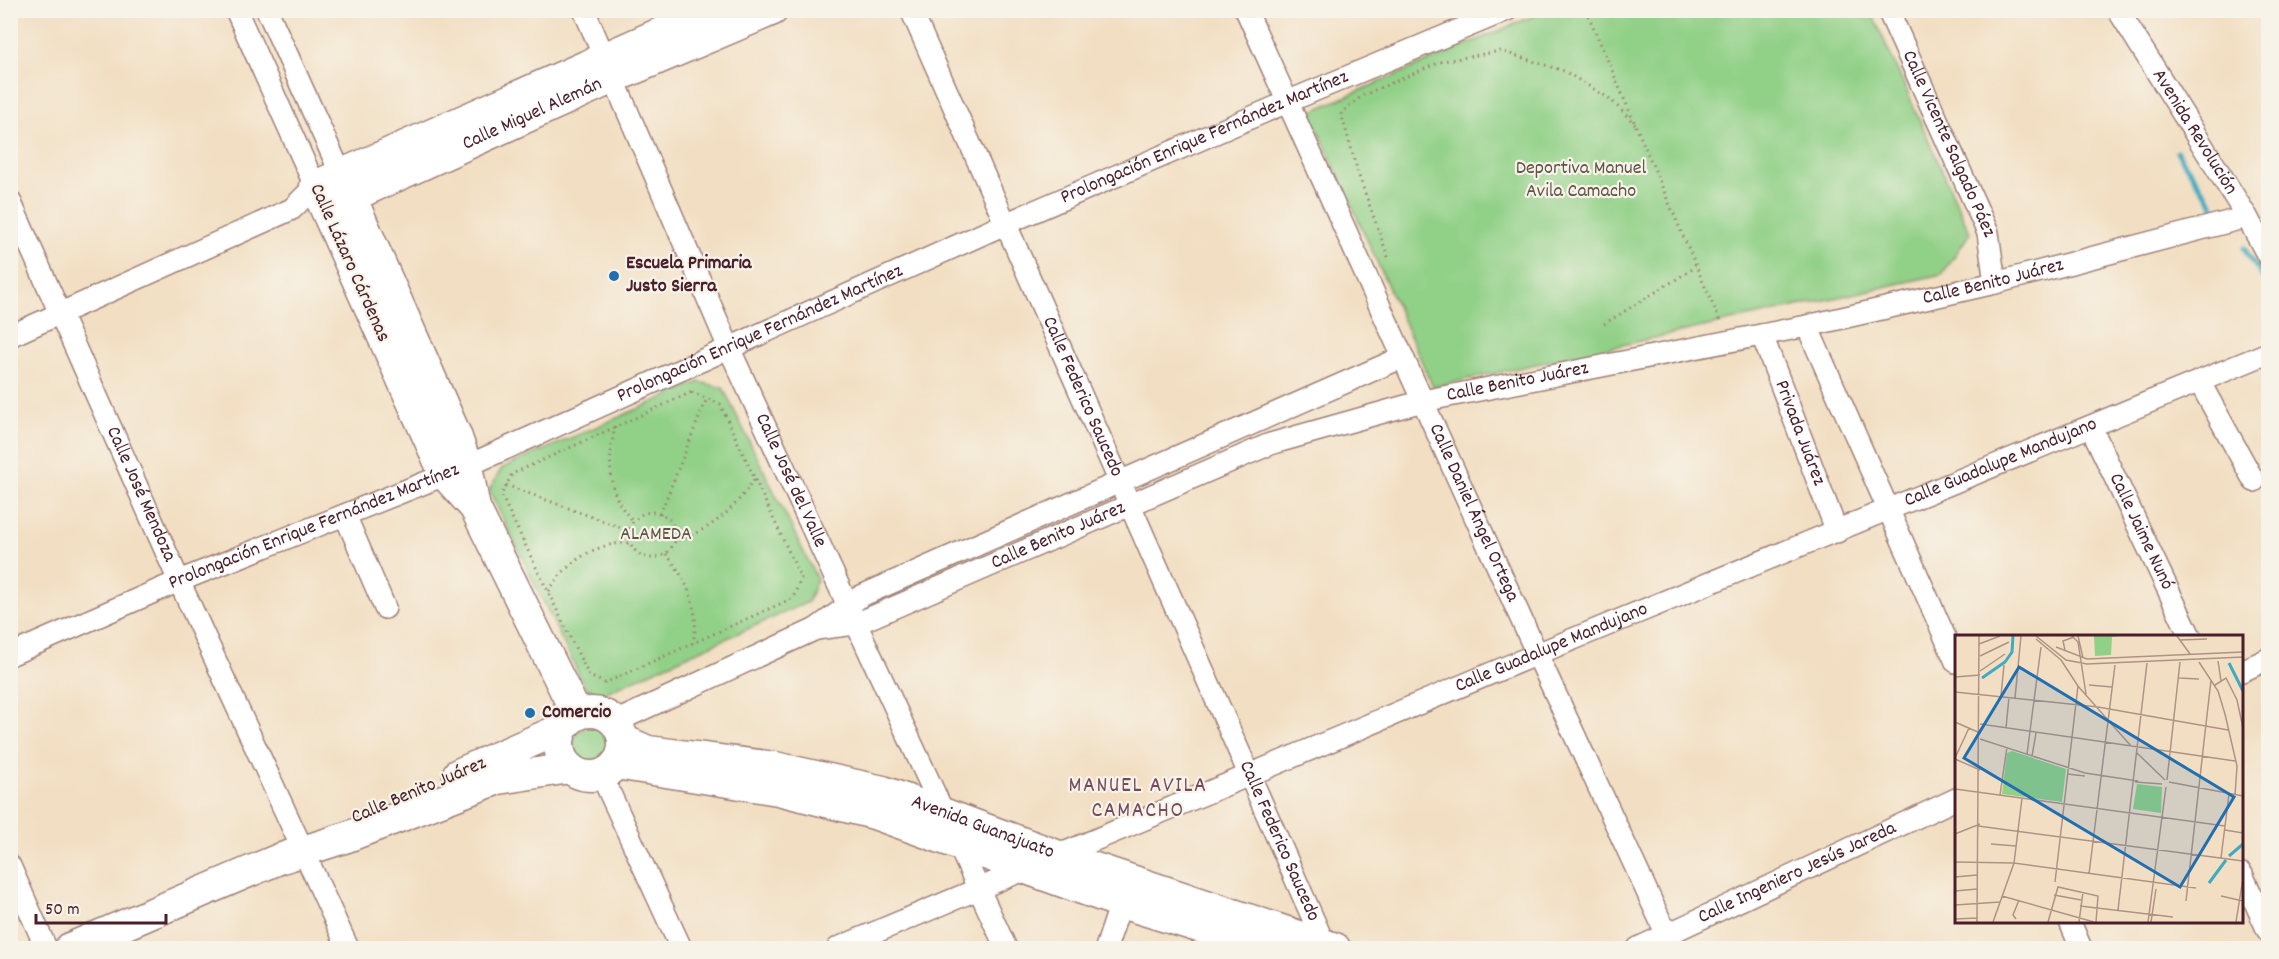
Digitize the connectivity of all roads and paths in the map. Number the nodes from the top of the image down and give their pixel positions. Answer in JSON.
{"nodes":[{"id":1,"x":236,"y":10,"type":"edge"},
{"id":2,"x":267,"y":10,"type":"edge"},
{"id":3,"x":584,"y":10,"type":"edge"},
{"id":4,"x":712,"y":10,"type":"edge"},
{"id":5,"x":774,"y":10,"type":"edge"},
{"id":6,"x":911,"y":10,"type":"edge"},
{"id":7,"x":1246,"y":10,"type":"edge"},
{"id":8,"x":1507,"y":10,"type":"edge"},
{"id":9,"x":1587,"y":10,"type":"edge"},
{"id":10,"x":1888,"y":10,"type":"edge"},
{"id":11,"x":2118,"y":10,"type":"edge"},
{"id":12,"x":609,"y":67,"type":"junction"},
{"id":13,"x":1287,"y":102,"type":"junction"},
{"id":14,"x":1635,"y":124,"type":"junction"},
{"id":15,"x":333,"y":191,"type":"junction"},
{"id":16,"x":10,"y":201,"type":"edge"},
{"id":17,"x":2247,"y":218,"type":"junction"},
{"id":18,"x":1005,"y":224,"type":"junction"},
{"id":19,"x":2268,"y":256,"type":"edge"},
{"id":20,"x":1388,"y":257,"type":"dead end"},
{"id":21,"x":1696,"y":267,"type":"junction"},
{"id":22,"x":1995,"y":283,"type":"junction"},
{"id":23,"x":62,"y":314,"type":"junction"},
{"id":24,"x":1604,"y":324,"type":"dead end"},
{"id":25,"x":1807,"y":326,"type":"junction"},
{"id":26,"x":1762,"y":335,"type":"junction"},
{"id":27,"x":10,"y":336,"type":"edge"},
{"id":28,"x":1728,"y":342,"type":"junction"},
{"id":29,"x":729,"y":348,"type":"junction"},
{"id":30,"x":2268,"y":352,"type":"edge"},
{"id":31,"x":1403,"y":357,"type":"junction"},
{"id":32,"x":2199,"y":381,"type":"junction"},
{"id":33,"x":707,"y":398,"type":"junction"},
{"id":34,"x":1423,"y":400,"type":"junction"},
{"id":35,"x":615,"y":427,"type":"junction"},
{"id":36,"x":2091,"y":427,"type":"junction"},
{"id":37,"x":456,"y":471,"type":"junction"},
{"id":38,"x":755,"y":478,"type":"junction"},
{"id":39,"x":2254,"y":480,"type":"dead end"},
{"id":40,"x":1120,"y":482,"type":"junction"},
{"id":41,"x":506,"y":485,"type":"junction"},
{"id":42,"x":1130,"y":505,"type":"junction"},
{"id":43,"x":1890,"y":510,"type":"junction"},
{"id":44,"x":660,"y":514,"type":"junction"},
{"id":45,"x":345,"y":515,"type":"junction"},
{"id":46,"x":634,"y":521,"type":"junction"},
{"id":47,"x":630,"y":531,"type":"junction"},
{"id":48,"x":1837,"y":532,"type":"junction"},
{"id":49,"x":674,"y":542,"type":"junction"},
{"id":50,"x":630,"y":543,"type":"junction"},
{"id":51,"x":666,"y":554,"type":"junction"},
{"id":52,"x":179,"y":581,"type":"junction"},
{"id":53,"x":548,"y":592,"type":"junction"},
{"id":54,"x":385,"y":608,"type":"dead end"},
{"id":55,"x":851,"y":615,"type":"junction"},
{"id":56,"x":2190,"y":635,"type":"edge"},
{"id":57,"x":693,"y":643,"type":"junction"},
{"id":58,"x":1537,"y":654,"type":"junction"},
{"id":59,"x":10,"y":655,"type":"edge"},
{"id":60,"x":2268,"y":659,"type":"edge"},
{"id":61,"x":1955,"y":660,"type":"edge"},
{"id":62,"x":2243,"y":670,"type":"edge"},
{"id":63,"x":570,"y":721,"type":"junction"},
{"id":64,"x":614,"y":750,"type":"junction"},
{"id":65,"x":570,"y":768,"type":"junction"},
{"id":66,"x":494,"y":770,"type":"junction"},
{"id":67,"x":1248,"y":777,"type":"junction"},
{"id":68,"x":1955,"y":800,"type":"edge"},
{"id":69,"x":944,"y":813,"type":"junction"},
{"id":70,"x":957,"y":843,"type":"junction"},
{"id":71,"x":294,"y":851,"type":"junction"},
{"id":72,"x":1059,"y":856,"type":"junction"},
{"id":73,"x":10,"y":866,"type":"edge"},
{"id":74,"x":1028,"y":870,"type":"junction"},
{"id":75,"x":2243,"y":878,"type":"edge"},
{"id":76,"x":980,"y":889,"type":"junction"},
{"id":77,"x":1121,"y":903,"type":"junction"},
{"id":78,"x":2071,"y":923,"type":"edge"},
{"id":79,"x":2268,"y":931,"type":"edge"},
{"id":80,"x":1670,"y":942,"type":"edge"},
{"id":81,"x":1328,"y":947,"type":"edge"},
{"id":82,"x":46,"y":948,"type":"edge"},
{"id":83,"x":70,"y":948,"type":"edge"},
{"id":84,"x":348,"y":948,"type":"edge"},
{"id":85,"x":681,"y":948,"type":"edge"},
{"id":86,"x":838,"y":948,"type":"edge"},
{"id":87,"x":1006,"y":948,"type":"edge"},
{"id":88,"x":1106,"y":948,"type":"edge"},
{"id":89,"x":1266,"y":948,"type":"edge"},
{"id":90,"x":1638,"y":948,"type":"edge"},
{"id":91,"x":2081,"y":948,"type":"edge"}],
"edges":[{"from":1,"to":15,"type":"street","name":"Calle Lázaro Cárdenas"},
{"from":2,"to":15,"type":"street","name":"Calle Lázaro Cárdenas"},
{"from":3,"to":12,"type":"street","name":"Calle José del Valle"},
{"from":4,"to":12,"type":"street","name":"Calle Miguel Alemán"},
{"from":5,"to":12,"type":"street","name":"Calle Miguel Alemán"},
{"from":6,"to":18,"type":"street","name":"Calle Federico Saucedo"},
{"from":7,"to":13,"type":"street","name":"Calle Daniel Ángel Ortega"},
{"from":8,"to":13,"type":"street","name":"Prolongación Enrique Fernández Martínez"},
{"from":9,"to":14,"type":"path"},
{"from":10,"to":22,"type":"street","name":"Calle Vicente Salgado Páez"},
{"from":11,"to":17,"type":"street","name":"Avenida Revolución"},
{"from":12,"to":15,"type":"street","name":"Calle Miguel Alemán"},
{"from":12,"to":29,"type":"street","name":"Calle José del Valle"},
{"from":13,"to":18,"type":"street","name":"Prolongación Enrique Fernández Martínez"},
{"from":13,"to":31,"type":"street","name":"Calle Daniel Ángel Ortega"},
{"from":14,"to":20,"type":"path"},
{"from":14,"to":21,"type":"path"},
{"from":15,"to":23,"type":"street","name":"Calle Miguel Alemán"},
{"from":15,"to":37,"type":"street","name":"Calle Lázaro Cárdenas"},
{"from":16,"to":23,"type":"street","name":"Calle José Mendoza"},
{"from":17,"to":19,"type":"street","name":"Avenida Revolución"},
{"from":17,"to":22,"type":"street","name":"Calle Benito Juárez"},
{"from":18,"to":29,"type":"street","name":"Prolongación Enrique Fernández Martínez"},
{"from":18,"to":40,"type":"street","name":"Calle Federico Saucedo"},
{"from":21,"to":24,"type":"path"},
{"from":21,"to":28,"type":"path"},
{"from":22,"to":25,"type":"street","name":"Calle Benito Juárez"},
{"from":23,"to":27,"type":"street","name":"Calle Miguel Alemán"},
{"from":23,"to":52,"type":"street","name":"Calle José Mendoza"},
{"from":25,"to":26,"type":"street","name":"Calle Benito Juárez"},
{"from":25,"to":43,"type":"street"},
{"from":26,"to":28,"type":"street","name":"Calle Benito Juárez"},
{"from":26,"to":48,"type":"street","name":"Privada Juárez"},
{"from":28,"to":34,"type":"street","name":"Calle Benito Juárez"},
{"from":29,"to":37,"type":"street","name":"Prolongación Enrique Fernández Martínez"},
{"from":29,"to":55,"type":"street","name":"Calle José del Valle"},
{"from":30,"to":32,"type":"street","name":"Calle Guadalupe Mandujano"},
{"from":31,"to":34,"type":"street","name":"Calle Daniel Ángel Ortega"},
{"from":31,"to":40,"type":"street","name":"Calle Benito Juárez"},
{"from":32,"to":36,"type":"street","name":"Calle Guadalupe Mandujano"},
{"from":32,"to":39,"type":"street"},
{"from":33,"to":35,"type":"path"},
{"from":33,"to":38,"type":"path"},
{"from":33,"to":44,"type":"path"},
{"from":34,"to":42,"type":"street","name":"Calle Benito Juárez"},
{"from":34,"to":58,"type":"street","name":"Calle Daniel Ángel Ortega"},
{"from":35,"to":41,"type":"path"},
{"from":35,"to":46,"type":"path"},
{"from":36,"to":43,"type":"street","name":"Calle Guadalupe Mandujano"},
{"from":36,"to":56,"type":"street","name":"Calle Jaime Nunó"},
{"from":37,"to":45,"type":"street","name":"Prolongación Enrique Fernández Martínez"},
{"from":37,"to":63,"type":"street","name":"Calle Lázaro Cárdenas"},
{"from":38,"to":49,"type":"path"},
{"from":38,"to":57,"type":"path"},
{"from":40,"to":42,"type":"street","name":"Calle Federico Saucedo"},
{"from":40,"to":55,"type":"street","name":"Calle Benito Juárez"},
{"from":41,"to":47,"type":"path"},
{"from":41,"to":53,"type":"path"},
{"from":42,"to":55,"type":"street","name":"Calle Benito Juárez"},
{"from":42,"to":67,"type":"street","name":"Calle Federico Saucedo"},
{"from":43,"to":48,"type":"street","name":"Calle Guadalupe Mandujano"},
{"from":43,"to":61,"type":"street"},
{"from":44,"to":46,"type":"path"},
{"from":44,"to":49,"type":"path"},
{"from":45,"to":52,"type":"street","name":"Prolongación Enrique Fernández Martínez"},
{"from":45,"to":54,"type":"street"},
{"from":46,"to":47,"type":"path"},
{"from":47,"to":50,"type":"path"},
{"from":48,"to":58,"type":"street","name":"Calle Guadalupe Mandujano"},
{"from":49,"to":51,"type":"path"},
{"from":50,"to":51,"type":"path"},
{"from":50,"to":53,"type":"path"},
{"from":51,"to":57,"type":"path"},
{"from":52,"to":59,"type":"street","name":"Prolongación Enrique Fernández Martínez"},
{"from":52,"to":71,"type":"street","name":"Calle José Mendoza"},
{"from":53,"to":57,"type":"path"},
{"from":55,"to":64,"type":"street","name":"Calle Benito Juárez"},
{"from":55,"to":69,"type":"street","name":"Calle José del Valle"},
{"from":58,"to":67,"type":"street","name":"Calle Guadalupe Mandujano"},
{"from":58,"to":80,"type":"street","name":"Calle Daniel Ángel Ortega"},
{"from":60,"to":62,"type":"street"},
{"from":63,"to":64,"type":"street"},
{"from":63,"to":65,"type":"street"},
{"from":63,"to":66,"type":"street","name":"Calle Benito Juárez"},
{"from":64,"to":65,"type":"street"},
{"from":64,"to":69,"type":"street","name":"Avenida Guanajuato"},
{"from":64,"to":70,"type":"street","name":"Avenida Guanajuato"},
{"from":64,"to":85,"type":"street"},
{"from":65,"to":66,"type":"street","name":"Calle Benito Juárez"},
{"from":66,"to":71,"type":"street","name":"Calle Benito Juárez"},
{"from":67,"to":72,"type":"street","name":"Calle Guadalupe Mandujano"},
{"from":67,"to":81,"type":"street","name":"Calle Federico Saucedo"},
{"from":68,"to":80,"type":"street","name":"Calle Ingeniero Jesús Jareda"},
{"from":69,"to":70,"type":"street","name":"Calle José del Valle"},
{"from":69,"to":72,"type":"street","name":"Avenida Guanajuato"},
{"from":70,"to":74,"type":"street","name":"Avenida Guanajuato"},
{"from":70,"to":76,"type":"street","name":"Calle José del Valle"},
{"from":71,"to":83,"type":"street","name":"Calle Benito Juárez"},
{"from":71,"to":84,"type":"street","name":"Calle José Mendoza"},
{"from":72,"to":74,"type":"street","name":"Calle Guadalupe Mandujano"},
{"from":72,"to":81,"type":"street","name":"Avenida Guanajuato"},
{"from":73,"to":82,"type":"street"},
{"from":74,"to":76,"type":"street","name":"Calle Guadalupe Mandujano"},
{"from":74,"to":77,"type":"street","name":"Avenida Guanajuato"},
{"from":75,"to":79,"type":"street"},
{"from":76,"to":86,"type":"street","name":"Calle Guadalupe Mandujano"},
{"from":76,"to":87,"type":"street","name":"Calle José del Valle"},
{"from":77,"to":88,"type":"street"},
{"from":77,"to":89,"type":"street","name":"Avenida Guanajuato"},
{"from":78,"to":91,"type":"street"},
{"from":80,"to":90,"type":"street","name":"Calle Ingeniero Jesús Jareda"}]}
